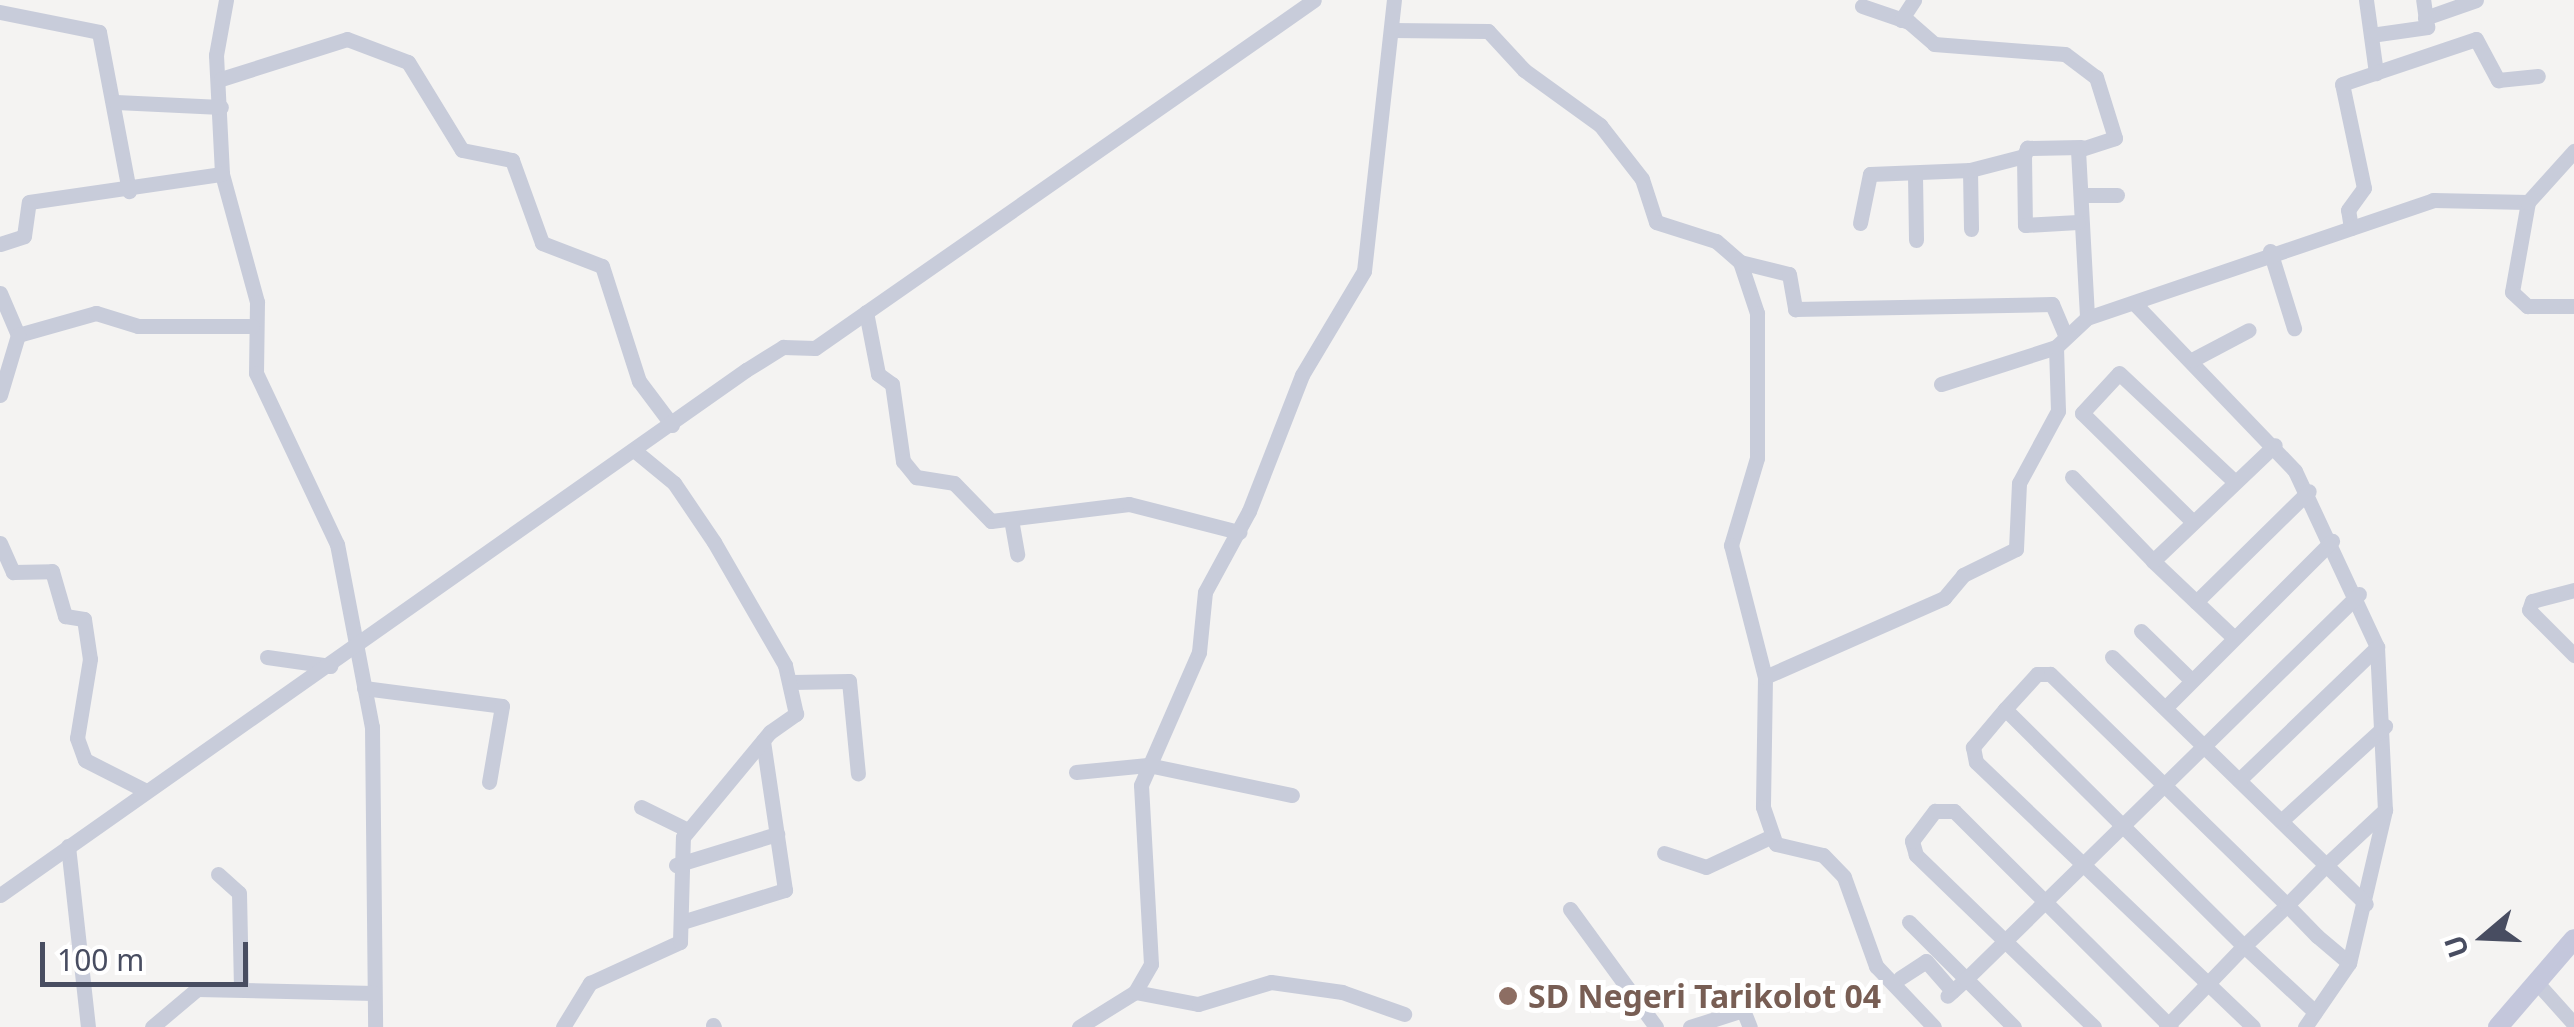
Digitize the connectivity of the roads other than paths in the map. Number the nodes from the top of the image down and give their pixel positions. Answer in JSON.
{"nodes":[{"id":1,"x":49,"y":0,"type":"edge"},
{"id":2,"x":226,"y":0,"type":"edge"},
{"id":3,"x":1314,"y":0,"type":"edge"},
{"id":4,"x":1394,"y":0,"type":"edge"},
{"id":5,"x":1914,"y":0,"type":"edge"},
{"id":6,"x":2366,"y":0,"type":"edge"},
{"id":7,"x":2423,"y":0,"type":"edge"},
{"id":8,"x":2476,"y":0,"type":"edge"},
{"id":9,"x":1862,"y":6,"type":"dead end"},
{"id":10,"x":0,"y":12,"type":"edge"},
{"id":11,"x":47,"y":18,"type":"junction"},
{"id":12,"x":2425,"y":18,"type":"junction"},
{"id":13,"x":1901,"y":20,"type":"junction"},
{"id":14,"x":1391,"y":30,"type":"junction"},
{"id":15,"x":2371,"y":35,"type":"junction"},
{"id":16,"x":2376,"y":73,"type":"junction"},
{"id":17,"x":2538,"y":76,"type":"dead end"},
{"id":18,"x":220,"y":80,"type":"junction"},
{"id":19,"x":116,"y":102,"type":"junction"},
{"id":20,"x":221,"y":107,"type":"junction"},
{"id":21,"x":2081,"y":147,"type":"junction"},
{"id":22,"x":2574,"y":151,"type":"edge"},
{"id":23,"x":2024,"y":156,"type":"junction"},
{"id":24,"x":1970,"y":170,"type":"junction"},
{"id":25,"x":222,"y":174,"type":"junction"},
{"id":26,"x":1915,"y":176,"type":"junction"},
{"id":27,"x":129,"y":191,"type":"junction"},
{"id":28,"x":2081,"y":195,"type":"junction"},
{"id":29,"x":2118,"y":195,"type":"dead end"},
{"id":30,"x":2528,"y":202,"type":"junction"},
{"id":31,"x":2078,"y":222,"type":"junction"},
{"id":32,"x":1860,"y":223,"type":"dead end"},
{"id":33,"x":2351,"y":228,"type":"junction"},
{"id":34,"x":1970,"y":229,"type":"dead end"},
{"id":35,"x":1916,"y":240,"type":"dead end"},
{"id":36,"x":0,"y":244,"type":"edge"},
{"id":37,"x":2270,"y":251,"type":"junction"},
{"id":38,"x":1740,"y":262,"type":"junction"},
{"id":39,"x":0,"y":294,"type":"edge"},
{"id":40,"x":2136,"y":304,"type":"junction"},
{"id":41,"x":2574,"y":306,"type":"edge"},
{"id":42,"x":866,"y":312,"type":"junction"},
{"id":43,"x":2087,"y":318,"type":"junction"},
{"id":44,"x":252,"y":326,"type":"junction"},
{"id":45,"x":2294,"y":328,"type":"dead end"},
{"id":46,"x":2249,"y":330,"type":"dead end"},
{"id":47,"x":18,"y":335,"type":"junction"},
{"id":48,"x":2060,"y":341,"type":"junction"},
{"id":49,"x":2192,"y":360,"type":"junction"},
{"id":50,"x":1941,"y":384,"type":"dead end"},
{"id":51,"x":0,"y":395,"type":"edge"},
{"id":52,"x":672,"y":425,"type":"junction"},
{"id":53,"x":2275,"y":446,"type":"junction"},
{"id":54,"x":635,"y":451,"type":"junction"},
{"id":55,"x":2072,"y":477,"type":"dead end"},
{"id":56,"x":2234,"y":481,"type":"junction"},
{"id":57,"x":2309,"y":491,"type":"junction"},
{"id":58,"x":1011,"y":520,"type":"junction"},
{"id":59,"x":2192,"y":520,"type":"junction"},
{"id":60,"x":1239,"y":532,"type":"junction"},
{"id":61,"x":2332,"y":541,"type":"junction"},
{"id":62,"x":0,"y":542,"type":"edge"},
{"id":63,"x":1018,"y":554,"type":"dead end"},
{"id":64,"x":2153,"y":561,"type":"junction"},
{"id":65,"x":2574,"y":590,"type":"edge"},
{"id":66,"x":2359,"y":594,"type":"junction"},
{"id":67,"x":2196,"y":602,"type":"junction"},
{"id":68,"x":2140,"y":632,"type":"dead end"},
{"id":69,"x":2232,"y":636,"type":"junction"},
{"id":70,"x":359,"y":646,"type":"junction"},
{"id":71,"x":2377,"y":647,"type":"junction"},
{"id":72,"x":2574,"y":655,"type":"edge"},
{"id":73,"x":267,"y":657,"type":"dead end"},
{"id":74,"x":2112,"y":657,"type":"dead end"},
{"id":75,"x":330,"y":666,"type":"junction"},
{"id":76,"x":1765,"y":678,"type":"junction"},
{"id":77,"x":2190,"y":680,"type":"junction"},
{"id":78,"x":792,"y":682,"type":"junction"},
{"id":79,"x":364,"y":688,"type":"junction"},
{"id":80,"x":2166,"y":707,"type":"junction"},
{"id":81,"x":2005,"y":709,"type":"junction"},
{"id":82,"x":2385,"y":726,"type":"junction"},
{"id":83,"x":763,"y":741,"type":"junction"},
{"id":84,"x":2200,"y":742,"type":"junction"},
{"id":85,"x":1148,"y":766,"type":"junction"},
{"id":86,"x":1076,"y":772,"type":"dead end"},
{"id":87,"x":858,"y":774,"type":"dead end"},
{"id":88,"x":2239,"y":780,"type":"junction"},
{"id":89,"x":490,"y":782,"type":"dead end"},
{"id":90,"x":2160,"y":784,"type":"junction"},
{"id":91,"x":146,"y":791,"type":"junction"},
{"id":92,"x":1292,"y":795,"type":"dead end"},
{"id":93,"x":641,"y":807,"type":"dead end"},
{"id":94,"x":2385,"y":810,"type":"junction"},
{"id":95,"x":2281,"y":821,"type":"junction"},
{"id":96,"x":2122,"y":822,"type":"junction"},
{"id":97,"x":688,"y":830,"type":"junction"},
{"id":98,"x":777,"y":834,"type":"junction"},
{"id":99,"x":1770,"y":837,"type":"junction"},
{"id":100,"x":68,"y":846,"type":"junction"},
{"id":101,"x":1664,"y":853,"type":"dead end"},
{"id":102,"x":2082,"y":860,"type":"junction"},
{"id":103,"x":676,"y":865,"type":"junction"},
{"id":104,"x":2326,"y":865,"type":"junction"},
{"id":105,"x":218,"y":874,"type":"dead end"},
{"id":106,"x":0,"y":896,"type":"edge"},
{"id":107,"x":2043,"y":900,"type":"junction"},
{"id":108,"x":2288,"y":904,"type":"junction"},
{"id":109,"x":2366,"y":904,"type":"junction"},
{"id":110,"x":1570,"y":909,"type":"dead end"},
{"id":111,"x":682,"y":922,"type":"junction"},
{"id":112,"x":1910,"y":922,"type":"dead end"},
{"id":113,"x":2004,"y":940,"type":"junction"},
{"id":114,"x":2574,"y":940,"type":"edge"},
{"id":115,"x":2244,"y":946,"type":"junction"},
{"id":116,"x":2349,"y":962,"type":"junction"},
{"id":117,"x":1900,"y":978,"type":"dead end"},
{"id":118,"x":1966,"y":979,"type":"junction"},
{"id":119,"x":2207,"y":982,"type":"junction"},
{"id":120,"x":2539,"y":985,"type":"junction"},
{"id":121,"x":241,"y":988,"type":"junction"},
{"id":122,"x":374,"y":992,"type":"junction"},
{"id":123,"x":1136,"y":992,"type":"junction"},
{"id":124,"x":2315,"y":1012,"type":"junction"},
{"id":125,"x":1404,"y":1014,"type":"dead end"},
{"id":126,"x":2574,"y":1024,"type":"edge"},
{"id":127,"x":2168,"y":1026,"type":"edge"},
{"id":128,"x":88,"y":1027,"type":"edge"},
{"id":129,"x":152,"y":1027,"type":"edge"},
{"id":130,"x":374,"y":1027,"type":"edge"},
{"id":131,"x":563,"y":1027,"type":"edge"},
{"id":132,"x":1079,"y":1027,"type":"edge"},
{"id":133,"x":1656,"y":1027,"type":"edge"},
{"id":134,"x":1690,"y":1027,"type":"edge"},
{"id":135,"x":1750,"y":1027,"type":"edge"},
{"id":136,"x":1934,"y":1027,"type":"edge"},
{"id":137,"x":2014,"y":1027,"type":"edge"},
{"id":138,"x":2094,"y":1027,"type":"edge"},
{"id":139,"x":2253,"y":1027,"type":"edge"},
{"id":140,"x":2305,"y":1027,"type":"edge"},
{"id":141,"x":2498,"y":1027,"type":"edge"}],
"edges":[{"from":1,"to":11,"type":"street"},
{"from":2,"to":18,"type":"street"},
{"from":3,"to":42,"type":"street"},
{"from":4,"to":14,"type":"street"},
{"from":5,"to":13,"type":"street"},
{"from":6,"to":15,"type":"street"},
{"from":7,"to":12,"type":"street"},
{"from":8,"to":12,"type":"street"},
{"from":9,"to":13,"type":"street"},
{"from":10,"to":11,"type":"street"},
{"from":11,"to":19,"type":"street"},
{"from":12,"to":15,"type":"street"},
{"from":13,"to":21,"type":"street"},
{"from":14,"to":38,"type":"street"},
{"from":14,"to":60,"type":"street"},
{"from":15,"to":16,"type":"street"},
{"from":16,"to":17,"type":"street"},
{"from":16,"to":33,"type":"street"},
{"from":18,"to":20,"type":"street"},
{"from":18,"to":52,"type":"street"},
{"from":19,"to":20,"type":"street"},
{"from":19,"to":27,"type":"street"},
{"from":20,"to":25,"type":"street"},
{"from":21,"to":23,"type":"street"},
{"from":21,"to":28,"type":"street"},
{"from":22,"to":30,"type":"street"},
{"from":23,"to":24,"type":"street"},
{"from":23,"to":31,"type":"street"},
{"from":24,"to":26,"type":"street"},
{"from":24,"to":34,"type":"street"},
{"from":25,"to":27,"type":"street"},
{"from":25,"to":44,"type":"street"},
{"from":26,"to":32,"type":"street"},
{"from":26,"to":35,"type":"street"},
{"from":27,"to":36,"type":"street"},
{"from":28,"to":29,"type":"street"},
{"from":28,"to":31,"type":"street"},
{"from":30,"to":33,"type":"street"},
{"from":30,"to":41,"type":"street"},
{"from":31,"to":43,"type":"street"},
{"from":33,"to":37,"type":"street"},
{"from":37,"to":40,"type":"street"},
{"from":37,"to":45,"type":"street"},
{"from":38,"to":48,"type":"street"},
{"from":38,"to":76,"type":"street"},
{"from":39,"to":47,"type":"street"},
{"from":40,"to":43,"type":"street"},
{"from":40,"to":49,"type":"street"},
{"from":42,"to":52,"type":"street"},
{"from":42,"to":58,"type":"street"},
{"from":43,"to":48,"type":"street"},
{"from":44,"to":47,"type":"street"},
{"from":44,"to":70,"type":"street"},
{"from":46,"to":49,"type":"street"},
{"from":47,"to":51,"type":"street"},
{"from":48,"to":50,"type":"street"},
{"from":48,"to":76,"type":"street"},
{"from":49,"to":53,"type":"street"},
{"from":52,"to":54,"type":"street"},
{"from":53,"to":56,"type":"street"},
{"from":53,"to":57,"type":"street"},
{"from":54,"to":70,"type":"street"},
{"from":54,"to":78,"type":"street"},
{"from":55,"to":64,"type":"street"},
{"from":56,"to":59,"type":"street"},
{"from":56,"to":59,"type":"street"},
{"from":57,"to":61,"type":"street"},
{"from":57,"to":67,"type":"street"},
{"from":58,"to":60,"type":"street"},
{"from":58,"to":63,"type":"street"},
{"from":59,"to":64,"type":"street"},
{"from":60,"to":85,"type":"street"},
{"from":61,"to":66,"type":"street"},
{"from":61,"to":69,"type":"street"},
{"from":62,"to":91,"type":"street"},
{"from":64,"to":67,"type":"street"},
{"from":65,"to":72,"type":"street"},
{"from":66,"to":71,"type":"street"},
{"from":66,"to":84,"type":"street"},
{"from":67,"to":69,"type":"street"},
{"from":68,"to":77,"type":"street"},
{"from":69,"to":77,"type":"street"},
{"from":70,"to":75,"type":"street"},
{"from":70,"to":79,"type":"street"},
{"from":71,"to":82,"type":"street"},
{"from":71,"to":88,"type":"street"},
{"from":73,"to":75,"type":"street"},
{"from":74,"to":80,"type":"street"},
{"from":75,"to":91,"type":"street"},
{"from":76,"to":99,"type":"street"},
{"from":77,"to":80,"type":"street"},
{"from":78,"to":83,"type":"street"},
{"from":78,"to":87,"type":"street"},
{"from":79,"to":89,"type":"street"},
{"from":79,"to":122,"type":"street"},
{"from":80,"to":84,"type":"street"},
{"from":81,"to":90,"type":"street"},
{"from":81,"to":96,"type":"street"},
{"from":81,"to":102,"type":"street"},
{"from":82,"to":94,"type":"street"},
{"from":82,"to":95,"type":"street"},
{"from":83,"to":97,"type":"street"},
{"from":83,"to":98,"type":"street"},
{"from":84,"to":88,"type":"street"},
{"from":84,"to":90,"type":"street"},
{"from":85,"to":86,"type":"street"},
{"from":85,"to":92,"type":"street"},
{"from":85,"to":123,"type":"street"},
{"from":88,"to":95,"type":"street"},
{"from":90,"to":96,"type":"street"},
{"from":90,"to":108,"type":"street"},
{"from":91,"to":100,"type":"street"},
{"from":93,"to":97,"type":"street"},
{"from":94,"to":104,"type":"street"},
{"from":94,"to":109,"type":"street"},
{"from":95,"to":104,"type":"street"},
{"from":96,"to":102,"type":"street"},
{"from":96,"to":115,"type":"street"},
{"from":97,"to":103,"type":"street"},
{"from":98,"to":103,"type":"street"},
{"from":98,"to":111,"type":"street"},
{"from":99,"to":101,"type":"street"},
{"from":99,"to":136,"type":"street"},
{"from":100,"to":106,"type":"street"},
{"from":100,"to":128,"type":"street"},
{"from":102,"to":107,"type":"street"},
{"from":102,"to":119,"type":"street"},
{"from":103,"to":111,"type":"street"},
{"from":104,"to":108,"type":"street"},
{"from":104,"to":109,"type":"street"},
{"from":105,"to":121,"type":"street"},
{"from":107,"to":113,"type":"street"},
{"from":107,"to":113,"type":"street"},
{"from":107,"to":127,"type":"street"},
{"from":108,"to":115,"type":"street"},
{"from":108,"to":116,"type":"street"},
{"from":109,"to":116,"type":"street"},
{"from":110,"to":133,"type":"street"},
{"from":111,"to":131,"type":"street"},
{"from":112,"to":118,"type":"street"},
{"from":113,"to":118,"type":"street"},
{"from":113,"to":138,"type":"street"},
{"from":114,"to":120,"type":"main road"},
{"from":115,"to":119,"type":"street"},
{"from":115,"to":124,"type":"street"},
{"from":116,"to":124,"type":"street"},
{"from":117,"to":118,"type":"street"},
{"from":118,"to":137,"type":"street"},
{"from":119,"to":127,"type":"street"},
{"from":119,"to":139,"type":"street"},
{"from":120,"to":126,"type":"street"},
{"from":120,"to":141,"type":"main road"},
{"from":121,"to":122,"type":"street"},
{"from":121,"to":129,"type":"street"},
{"from":122,"to":130,"type":"street"},
{"from":123,"to":125,"type":"street"},
{"from":123,"to":132,"type":"street"},
{"from":124,"to":140,"type":"street"},
{"from":134,"to":135,"type":"street"}]}
